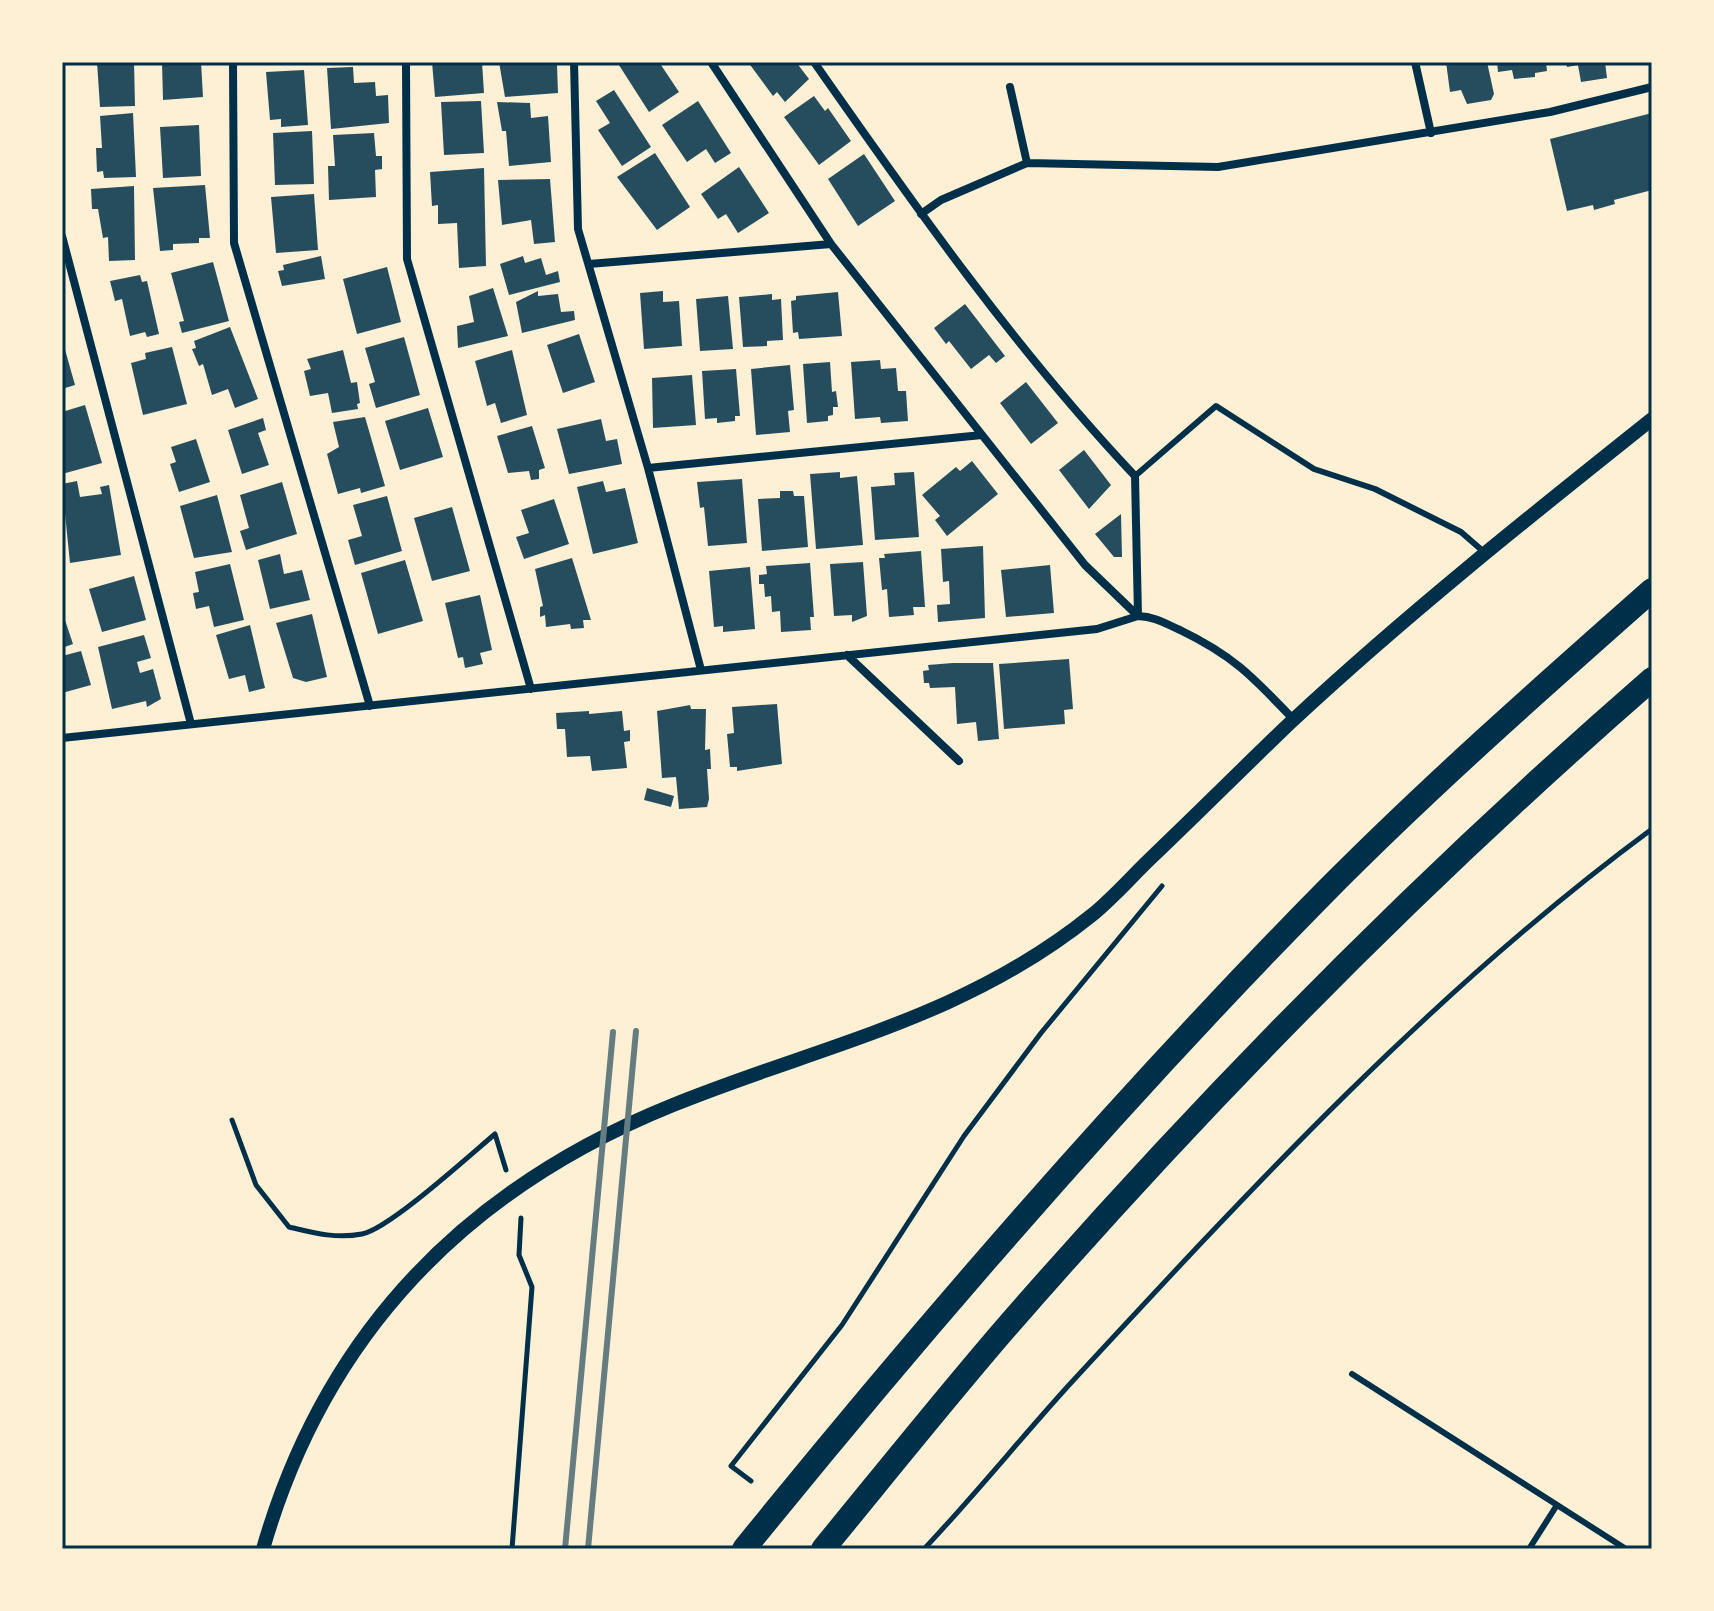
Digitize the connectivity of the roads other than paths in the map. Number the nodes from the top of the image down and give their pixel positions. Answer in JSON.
{"nodes":[{"id":1,"x":233,"y":62,"type":"edge"},
{"id":2,"x":406,"y":62,"type":"edge"},
{"id":3,"x":574,"y":62,"type":"edge"},
{"id":4,"x":711,"y":62,"type":"edge"},
{"id":5,"x":814,"y":62,"type":"edge"},
{"id":6,"x":1415,"y":62,"type":"edge"},
{"id":7,"x":1010,"y":87,"type":"dead end"},
{"id":8,"x":1652,"y":87,"type":"edge"},
{"id":9,"x":1431,"y":133,"type":"junction"},
{"id":10,"x":1027,"y":163,"type":"junction"},
{"id":11,"x":921,"y":214,"type":"junction"},
{"id":12,"x":62,"y":236,"type":"edge"},
{"id":13,"x":831,"y":244,"type":"junction"},
{"id":14,"x":589,"y":264,"type":"junction"},
{"id":15,"x":1652,"y":419,"type":"edge"},
{"id":16,"x":982,"y":435,"type":"junction"},
{"id":17,"x":648,"y":468,"type":"junction"},
{"id":18,"x":1135,"y":476,"type":"junction"},
{"id":19,"x":1484,"y":552,"type":"junction"},
{"id":20,"x":1652,"y":590,"type":"edge"},
{"id":21,"x":1138,"y":616,"type":"junction"},
{"id":22,"x":847,"y":655,"type":"junction"},
{"id":23,"x":701,"y":670,"type":"junction"},
{"id":24,"x":1652,"y":679,"type":"edge"},
{"id":25,"x":531,"y":689,"type":"junction"},
{"id":26,"x":370,"y":706,"type":"junction"},
{"id":27,"x":1294,"y":720,"type":"junction"},
{"id":28,"x":191,"y":724,"type":"junction"},
{"id":29,"x":62,"y":738,"type":"edge"},
{"id":30,"x":959,"y":761,"type":"dead end"},
{"id":31,"x":1352,"y":1374,"type":"dead end"},
{"id":32,"x":1557,"y":1505,"type":"junction"},
{"id":33,"x":263,"y":1549,"type":"edge"},
{"id":34,"x":744,"y":1549,"type":"edge"},
{"id":35,"x":823,"y":1549,"type":"edge"},
{"id":36,"x":1529,"y":1549,"type":"edge"},
{"id":37,"x":1626,"y":1549,"type":"edge"}],
"edges":[{"from":1,"to":26,"type":"street"},
{"from":2,"to":25,"type":"street"},
{"from":3,"to":14,"type":"street"},
{"from":4,"to":13,"type":"street"},
{"from":5,"to":11,"type":"street"},
{"from":6,"to":9,"type":"street"},
{"from":7,"to":10,"type":"street"},
{"from":8,"to":9,"type":"street"},
{"from":9,"to":10,"type":"street"},
{"from":10,"to":11,"type":"street"},
{"from":11,"to":18,"type":"street"},
{"from":12,"to":28,"type":"street"},
{"from":13,"to":14,"type":"street"},
{"from":13,"to":16,"type":"street"},
{"from":14,"to":17,"type":"street"},
{"from":15,"to":19,"type":"street"},
{"from":16,"to":17,"type":"street"},
{"from":16,"to":21,"type":"street"},
{"from":17,"to":23,"type":"street"},
{"from":18,"to":19,"type":"lane"},
{"from":18,"to":21,"type":"street"},
{"from":19,"to":27,"type":"street"},
{"from":20,"to":34,"type":"highway"},
{"from":21,"to":22,"type":"street"},
{"from":21,"to":27,"type":"street"},
{"from":22,"to":23,"type":"street"},
{"from":22,"to":30,"type":"street"},
{"from":23,"to":25,"type":"street"},
{"from":24,"to":35,"type":"highway"},
{"from":25,"to":26,"type":"street"},
{"from":26,"to":28,"type":"street"},
{"from":27,"to":33,"type":"street"},
{"from":28,"to":29,"type":"street"},
{"from":31,"to":32,"type":"lane"},
{"from":32,"to":36,"type":"lane"},
{"from":32,"to":37,"type":"lane"}]}
